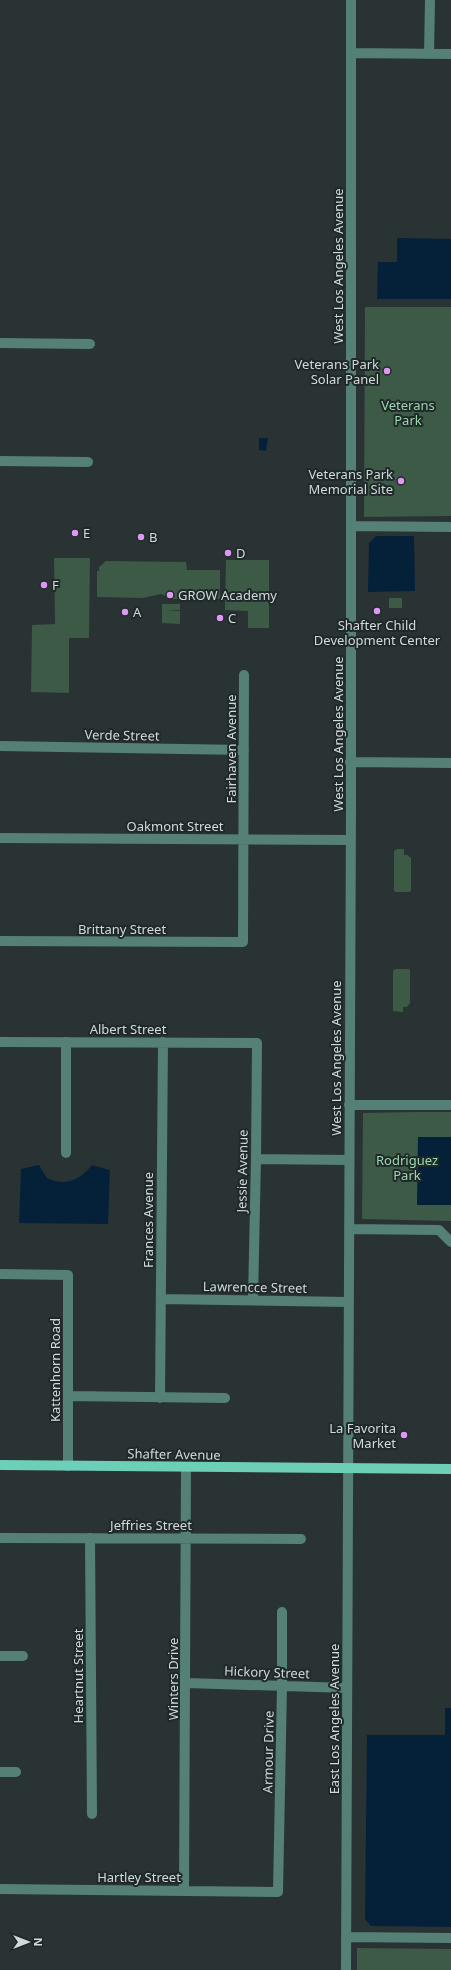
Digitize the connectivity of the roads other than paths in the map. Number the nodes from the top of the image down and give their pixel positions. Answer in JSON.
{"nodes":[{"id":1,"x":351,"y":0,"type":"edge"},
{"id":2,"x":430,"y":0,"type":"edge"},
{"id":3,"x":350,"y":54,"type":"junction"},
{"id":4,"x":429,"y":54,"type":"junction"},
{"id":5,"x":451,"y":54,"type":"edge"},
{"id":6,"x":0,"y":343,"type":"edge"},
{"id":7,"x":90,"y":344,"type":"dead end"},
{"id":8,"x":0,"y":461,"type":"edge"},
{"id":9,"x":88,"y":462,"type":"dead end"},
{"id":10,"x":351,"y":526,"type":"junction"},
{"id":11,"x":451,"y":527,"type":"edge"},
{"id":12,"x":244,"y":675,"type":"dead end"},
{"id":13,"x":0,"y":746,"type":"edge"},
{"id":14,"x":244,"y":750,"type":"junction"},
{"id":15,"x":350,"y":762,"type":"junction"},
{"id":16,"x":451,"y":763,"type":"edge"},
{"id":17,"x":0,"y":838,"type":"edge"},
{"id":18,"x":243,"y":839,"type":"junction"},
{"id":19,"x":350,"y":840,"type":"junction"},
{"id":20,"x":0,"y":941,"type":"edge"},
{"id":21,"x":243,"y":942,"type":"joint"},
{"id":22,"x":0,"y":1042,"type":"edge"},
{"id":23,"x":66,"y":1042,"type":"junction"},
{"id":24,"x":163,"y":1042,"type":"junction"},
{"id":25,"x":257,"y":1043,"type":"joint"},
{"id":26,"x":349,"y":1105,"type":"junction"},
{"id":27,"x":451,"y":1105,"type":"edge"},
{"id":28,"x":66,"y":1153,"type":"dead end"},
{"id":29,"x":256,"y":1159,"type":"junction"},
{"id":30,"x":349,"y":1160,"type":"junction"},
{"id":31,"x":349,"y":1229,"type":"junction"},
{"id":32,"x":451,"y":1242,"type":"edge"},
{"id":33,"x":0,"y":1274,"type":"edge"},
{"id":34,"x":161,"y":1299,"type":"junction"},
{"id":35,"x":253,"y":1299,"type":"junction"},
{"id":36,"x":348,"y":1302,"type":"junction"},
{"id":37,"x":68,"y":1396,"type":"junction"},
{"id":38,"x":160,"y":1398,"type":"junction"},
{"id":39,"x":225,"y":1398,"type":"dead end"},
{"id":40,"x":0,"y":1465,"type":"edge"},
{"id":41,"x":68,"y":1466,"type":"junction"},
{"id":42,"x":186,"y":1467,"type":"junction"},
{"id":43,"x":348,"y":1468,"type":"junction"},
{"id":44,"x":451,"y":1470,"type":"edge"},
{"id":45,"x":0,"y":1538,"type":"edge"},
{"id":46,"x":90,"y":1538,"type":"junction"},
{"id":47,"x":186,"y":1538,"type":"junction"},
{"id":48,"x":301,"y":1539,"type":"dead end"},
{"id":49,"x":282,"y":1612,"type":"dead end"},
{"id":50,"x":0,"y":1656,"type":"edge"},
{"id":51,"x":23,"y":1656,"type":"dead end"},
{"id":52,"x":186,"y":1683,"type":"junction"},
{"id":53,"x":282,"y":1686,"type":"junction"},
{"id":54,"x":347,"y":1688,"type":"junction"},
{"id":55,"x":0,"y":1772,"type":"edge"},
{"id":56,"x":16,"y":1772,"type":"dead end"},
{"id":57,"x":92,"y":1814,"type":"dead end"},
{"id":58,"x":0,"y":1889,"type":"edge"},
{"id":59,"x":184,"y":1891,"type":"junction"},
{"id":60,"x":278,"y":1892,"type":"joint"},
{"id":61,"x":346,"y":1936,"type":"junction"},
{"id":62,"x":451,"y":1938,"type":"edge"},
{"id":63,"x":346,"y":1970,"type":"edge"}],
"edges":[{"from":1,"to":3,"type":"street","name":"West Los Angeles Avenue"},
{"from":2,"to":4,"type":"street"},
{"from":3,"to":4,"type":"street"},
{"from":3,"to":10,"type":"street","name":"West Los Angeles Avenue"},
{"from":4,"to":5,"type":"street"},
{"from":6,"to":7,"type":"street"},
{"from":8,"to":9,"type":"street"},
{"from":10,"to":11,"type":"street"},
{"from":10,"to":15,"type":"street","name":"West Los Angeles Avenue"},
{"from":12,"to":14,"type":"street","name":"Fairhaven Avenue"},
{"from":13,"to":14,"type":"street","name":"Verde Street"},
{"from":14,"to":18,"type":"street","name":"Fairhaven Avenue"},
{"from":15,"to":16,"type":"street"},
{"from":15,"to":19,"type":"street","name":"West Los Angeles Avenue"},
{"from":17,"to":18,"type":"street","name":"Oakmont Street"},
{"from":18,"to":19,"type":"street","name":"Oakmont Street"},
{"from":18,"to":21,"type":"street","name":"Fairhaven Avenue"},
{"from":19,"to":26,"type":"street","name":"West Los Angeles Avenue"},
{"from":20,"to":21,"type":"street","name":"Brittany Street"},
{"from":22,"to":23,"type":"street","name":"Albert Street"},
{"from":23,"to":24,"type":"street","name":"Albert Street"},
{"from":23,"to":28,"type":"street"},
{"from":24,"to":25,"type":"street","name":"Albert Street"},
{"from":24,"to":34,"type":"street","name":"Frances Avenue"},
{"from":25,"to":29,"type":"street","name":"Jessie Avenue"},
{"from":26,"to":27,"type":"street"},
{"from":26,"to":30,"type":"street","name":"West Los Angeles Avenue"},
{"from":29,"to":30,"type":"street"},
{"from":29,"to":35,"type":"street","name":"Jessie Avenue"},
{"from":30,"to":31,"type":"street","name":"West Los Angeles Avenue"},
{"from":31,"to":32,"type":"street"},
{"from":31,"to":36,"type":"street","name":"West Los Angeles Avenue"},
{"from":33,"to":37,"type":"street","name":"Kattenhorn Road"},
{"from":34,"to":35,"type":"street","name":"Lawrencce Street"},
{"from":34,"to":38,"type":"street","name":"Frances Avenue"},
{"from":35,"to":36,"type":"street","name":"Lawrencce Street"},
{"from":36,"to":43,"type":"street","name":"West Los Angeles Avenue"},
{"from":37,"to":38,"type":"street"},
{"from":37,"to":41,"type":"street","name":"Kattenhorn Road"},
{"from":38,"to":39,"type":"street"},
{"from":40,"to":41,"type":"main road","name":"Shafter Avenue"},
{"from":41,"to":42,"type":"main road","name":"Shafter Avenue"},
{"from":42,"to":43,"type":"main road","name":"Shafter Avenue"},
{"from":42,"to":47,"type":"street","name":"Winters Drive"},
{"from":43,"to":44,"type":"main road","name":"Shafter Avenue"},
{"from":43,"to":54,"type":"street","name":"East Los Angeles Avenue"},
{"from":45,"to":46,"type":"street","name":"Jeffries Street"},
{"from":46,"to":47,"type":"street","name":"Jeffries Street"},
{"from":46,"to":57,"type":"street","name":"Heartnut Street"},
{"from":47,"to":48,"type":"street","name":"Jeffries Street"},
{"from":47,"to":52,"type":"street","name":"Winters Drive"},
{"from":49,"to":53,"type":"street","name":"Armour Drive"},
{"from":50,"to":51,"type":"street"},
{"from":52,"to":53,"type":"street","name":"Hickory Street"},
{"from":52,"to":59,"type":"street","name":"Winters Drive"},
{"from":53,"to":54,"type":"street","name":"Hickory Street"},
{"from":53,"to":60,"type":"street","name":"Armour Drive"},
{"from":54,"to":61,"type":"street","name":"East Los Angeles Avenue"},
{"from":55,"to":56,"type":"street"},
{"from":58,"to":59,"type":"street","name":"Hartley Street"},
{"from":59,"to":60,"type":"street","name":"Hartley Street"},
{"from":61,"to":62,"type":"street"},
{"from":61,"to":63,"type":"street","name":"East Los Angeles Avenue"}]}
